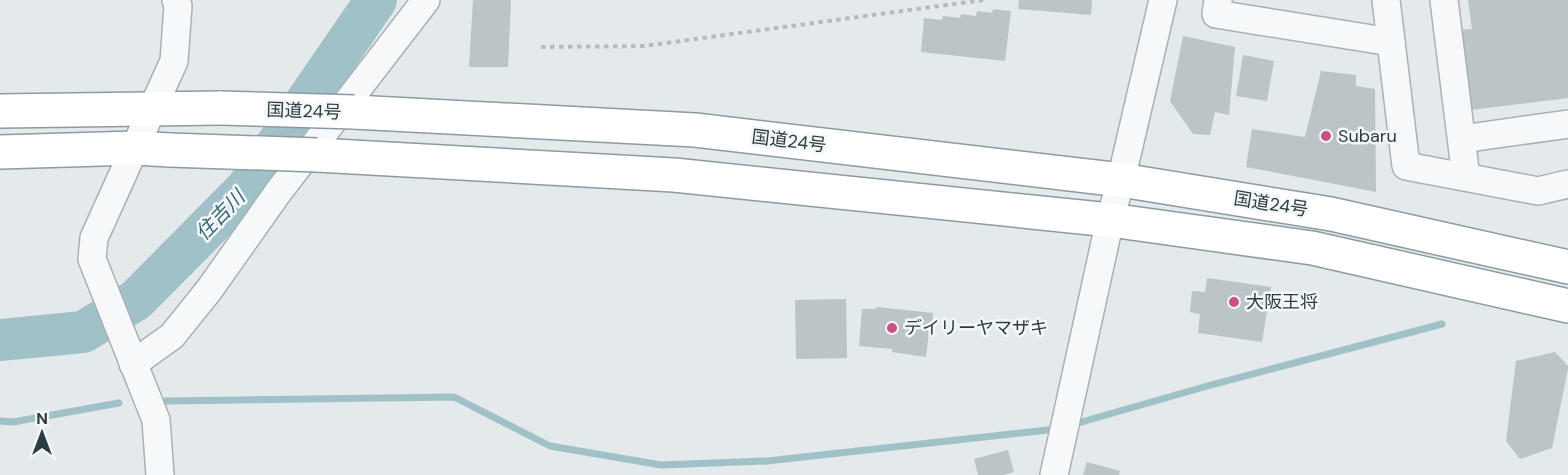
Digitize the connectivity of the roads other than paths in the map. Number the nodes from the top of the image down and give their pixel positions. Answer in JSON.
{"nodes":[{"id":1,"x":176,"y":0,"type":"edge"},
{"id":2,"x":426,"y":0,"type":"edge"},
{"id":3,"x":1162,"y":0,"type":"edge"},
{"id":4,"x":1218,"y":0,"type":"edge"},
{"id":5,"x":1386,"y":0,"type":"edge"},
{"id":6,"x":1444,"y":0,"type":"edge"},
{"id":7,"x":1391,"y":42,"type":"junction"},
{"id":8,"x":153,"y":109,"type":"junction"},
{"id":9,"x":0,"y":111,"type":"edge"},
{"id":10,"x":1568,"y":124,"type":"edge"},
{"id":11,"x":1462,"y":139,"type":"junction"},
{"id":12,"x":135,"y":148,"type":"junction"},
{"id":13,"x":0,"y":152,"type":"edge"},
{"id":14,"x":1466,"y":177,"type":"junction"},
{"id":15,"x":1121,"y":180,"type":"junction"},
{"id":16,"x":1568,"y":184,"type":"edge"},
{"id":17,"x":1110,"y":220,"type":"junction"},
{"id":18,"x":1568,"y":267,"type":"edge"},
{"id":19,"x":1568,"y":306,"type":"edge"},
{"id":20,"x":133,"y":364,"type":"junction"},
{"id":21,"x":160,"y":475,"type":"edge"},
{"id":22,"x":1054,"y":475,"type":"edge"}],
"edges":[{"from":1,"to":8,"type":"street"},
{"from":2,"to":20,"type":"street"},
{"from":3,"to":15,"type":"street"},
{"from":4,"to":7,"type":"street"},
{"from":5,"to":7,"type":"street"},
{"from":6,"to":11,"type":"street"},
{"from":7,"to":14,"type":"street"},
{"from":8,"to":9,"type":"highway","name":"国道24号"},
{"from":8,"to":12,"type":"street"},
{"from":8,"to":15,"type":"highway","name":"国道24号","bridge":true},
{"from":10,"to":11,"type":"street"},
{"from":11,"to":14,"type":"street"},
{"from":12,"to":13,"type":"highway","name":"国道24号"},
{"from":12,"to":17,"type":"highway","name":"国道24号","bridge":true},
{"from":12,"to":20,"type":"street"},
{"from":14,"to":16,"type":"street"},
{"from":15,"to":17,"type":"street"},
{"from":15,"to":18,"type":"highway","name":"国道24号"},
{"from":17,"to":19,"type":"highway","name":"国道24号"},
{"from":17,"to":22,"type":"street"},
{"from":20,"to":21,"type":"street"}]}
